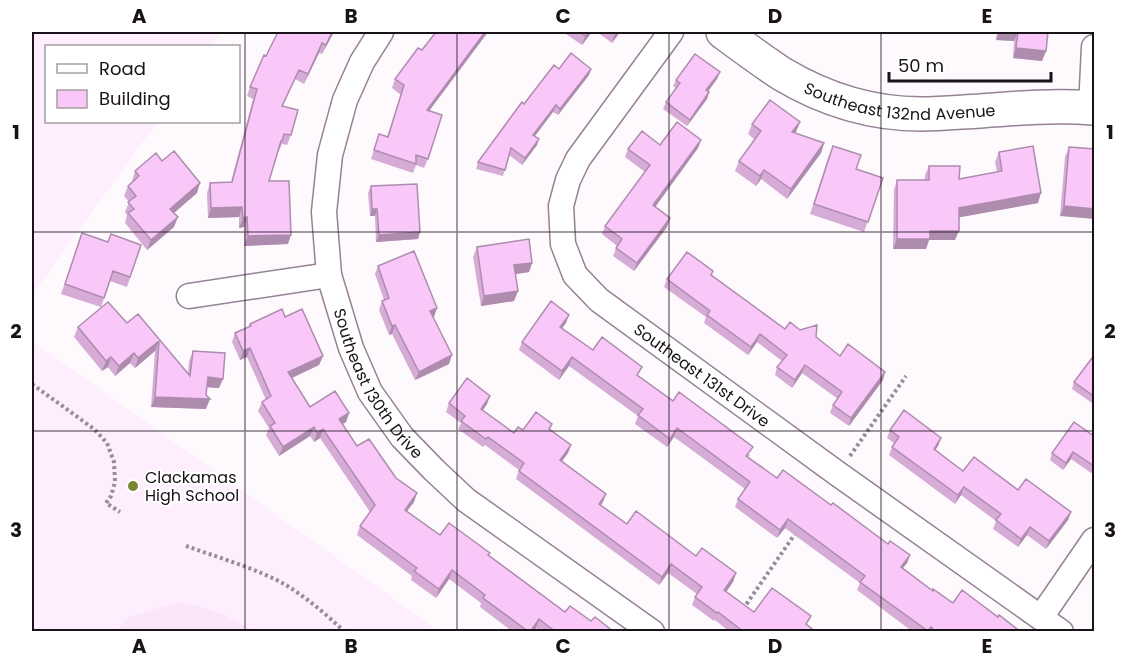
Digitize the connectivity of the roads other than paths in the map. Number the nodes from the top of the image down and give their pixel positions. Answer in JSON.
{"nodes":[{"id":1,"x":381,"y":32,"type":"edge"},
{"id":2,"x":671,"y":32,"type":"edge"},
{"id":3,"x":723,"y":32,"type":"edge"},
{"id":4,"x":1095,"y":47,"type":"edge"},
{"id":5,"x":1093,"y":108,"type":"edge"},
{"id":6,"x":329,"y":275,"type":"junction"},
{"id":7,"x":189,"y":296,"type":"dead end"},
{"id":8,"x":1095,"y":540,"type":"edge"},
{"id":9,"x":1041,"y":617,"type":"junction"},
{"id":10,"x":652,"y":632,"type":"edge"},
{"id":11,"x":1061,"y":632,"type":"edge"}],
"edges":[{"from":1,"to":6,"type":"street","name":"Southeast 130th Drive"},
{"from":2,"to":9,"type":"street","name":"Southeast 131st Drive"},
{"from":3,"to":5,"type":"street","name":"Southeast 132nd Avenue"},
{"from":4,"to":5,"type":"street"},
{"from":6,"to":7,"type":"street"},
{"from":6,"to":10,"type":"street","name":"Southeast 130th Drive"},
{"from":8,"to":9,"type":"street"},
{"from":9,"to":11,"type":"street","name":"Southeast 131st Drive"}]}
